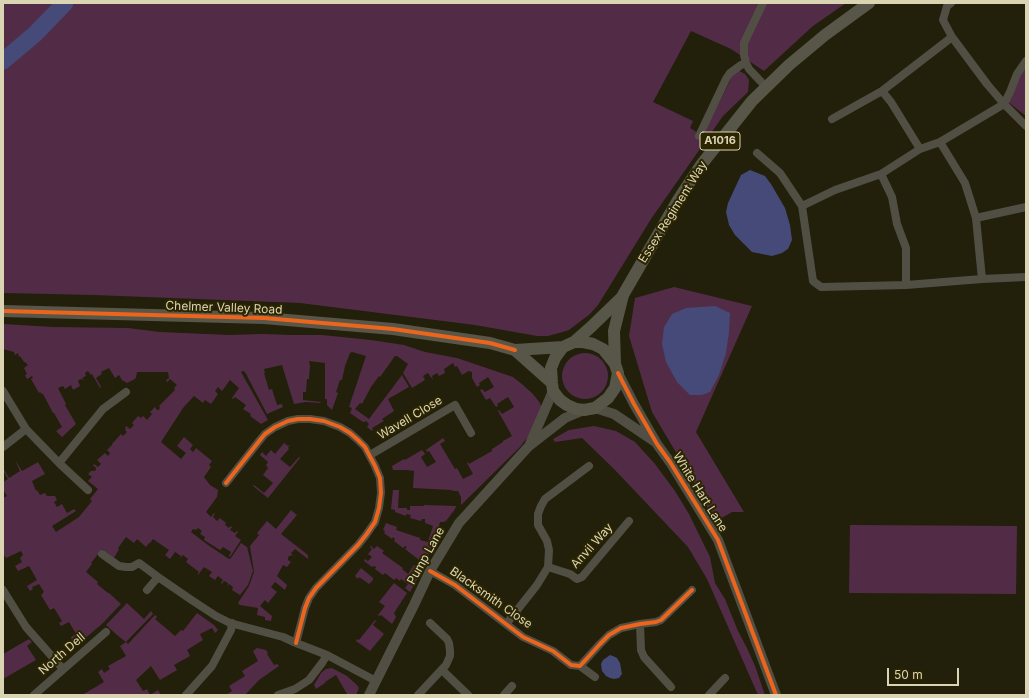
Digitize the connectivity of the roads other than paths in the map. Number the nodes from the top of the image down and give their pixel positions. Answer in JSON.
{"nodes":[{"id":1,"x":763,"y":3,"type":"edge"},
{"id":2,"x":869,"y":3,"type":"edge"},
{"id":3,"x":951,"y":3,"type":"edge"},
{"id":4,"x":952,"y":37,"type":"junction"},
{"id":5,"x":1026,"y":61,"type":"edge"},
{"id":6,"x":746,"y":63,"type":"junction"},
{"id":7,"x":766,"y":87,"type":"junction"},
{"id":8,"x":882,"y":91,"type":"junction"},
{"id":9,"x":1004,"y":104,"type":"junction"},
{"id":10,"x":832,"y":120,"type":"dead end"},
{"id":11,"x":1026,"y":126,"type":"edge"},
{"id":12,"x":699,"y":136,"type":"dead end"},
{"id":13,"x":940,"y":142,"type":"junction"},
{"id":14,"x":920,"y":149,"type":"junction"},
{"id":15,"x":757,"y":152,"type":"dead end"},
{"id":16,"x":880,"y":174,"type":"junction"},
{"id":17,"x":802,"y":206,"type":"junction"},
{"id":18,"x":1026,"y":207,"type":"edge"},
{"id":19,"x":976,"y":218,"type":"junction"},
{"id":20,"x":1026,"y":277,"type":"edge"},
{"id":21,"x":982,"y":279,"type":"junction"},
{"id":22,"x":906,"y":285,"type":"junction"},
{"id":23,"x":623,"y":295,"type":"junction"},
{"id":24,"x":3,"y":311,"type":"edge"},
{"id":25,"x":569,"y":344,"type":"junction"},
{"id":26,"x":515,"y":350,"type":"junction"},
{"id":27,"x":616,"y":369,"type":"junction"},
{"id":28,"x":552,"y":387,"type":"junction"},
{"id":29,"x":3,"y":391,"type":"edge"},
{"id":30,"x":126,"y":392,"type":"dead end"},
{"id":31,"x":590,"y":409,"type":"junction"},
{"id":32,"x":26,"y":429,"type":"junction"},
{"id":33,"x":471,"y":433,"type":"dead end"},
{"id":34,"x":657,"y":444,"type":"junction"},
{"id":35,"x":529,"y":446,"type":"junction"},
{"id":36,"x":3,"y":447,"type":"edge"},
{"id":37,"x":370,"y":455,"type":"junction"},
{"id":38,"x":59,"y":463,"type":"junction"},
{"id":39,"x":589,"y":466,"type":"dead end"},
{"id":40,"x":226,"y":483,"type":"dead end"},
{"id":41,"x":88,"y":490,"type":"dead end"},
{"id":42,"x":629,"y":521,"type":"dead end"},
{"id":43,"x":102,"y":554,"type":"dead end"},
{"id":44,"x":548,"y":567,"type":"junction"},
{"id":45,"x":430,"y":571,"type":"junction"},
{"id":46,"x":158,"y":577,"type":"junction"},
{"id":47,"x":3,"y":590,"type":"edge"},
{"id":48,"x":147,"y":590,"type":"dead end"},
{"id":49,"x":692,"y":590,"type":"dead end"},
{"id":50,"x":232,"y":623,"type":"junction"},
{"id":51,"x":430,"y":623,"type":"dead end"},
{"id":52,"x":507,"y":624,"type":"junction"},
{"id":53,"x":640,"y":624,"type":"junction"},
{"id":54,"x":106,"y":632,"type":"dead end"},
{"id":55,"x":296,"y":643,"type":"junction"},
{"id":56,"x":327,"y":655,"type":"junction"},
{"id":57,"x":580,"y":666,"type":"junction"},
{"id":58,"x":63,"y":669,"type":"junction"},
{"id":59,"x":442,"y":670,"type":"junction"},
{"id":60,"x":595,"y":677,"type":"dead end"},
{"id":61,"x":725,"y":678,"type":"dead end"},
{"id":62,"x":376,"y":681,"type":"junction"},
{"id":63,"x":512,"y":686,"type":"dead end"},
{"id":64,"x":671,"y":686,"type":"dead end"},
{"id":65,"x":34,"y":695,"type":"edge"},
{"id":66,"x":186,"y":695,"type":"edge"},
{"id":67,"x":278,"y":695,"type":"edge"},
{"id":68,"x":369,"y":695,"type":"edge"},
{"id":69,"x":418,"y":695,"type":"edge"},
{"id":70,"x":468,"y":695,"type":"edge"},
{"id":71,"x":504,"y":695,"type":"edge"},
{"id":72,"x":709,"y":695,"type":"edge"},
{"id":73,"x":776,"y":695,"type":"edge"}],
"edges":[{"from":1,"to":6,"type":"street"},
{"from":2,"to":7,"type":"main road","name":"Essex Regiment Way","number":"A1016"},
{"from":3,"to":4,"type":"street"},
{"from":4,"to":8,"type":"street"},
{"from":4,"to":9,"type":"street"},
{"from":5,"to":9,"type":"street"},
{"from":6,"to":7,"type":"street"},
{"from":6,"to":12,"type":"street"},
{"from":7,"to":23,"type":"main road","name":"Essex Regiment Way","number":"A1016"},
{"from":8,"to":10,"type":"street"},
{"from":8,"to":14,"type":"street"},
{"from":9,"to":11,"type":"street"},
{"from":9,"to":13,"type":"street"},
{"from":13,"to":14,"type":"street"},
{"from":13,"to":19,"type":"street"},
{"from":14,"to":16,"type":"street"},
{"from":15,"to":17,"type":"street"},
{"from":16,"to":17,"type":"street"},
{"from":16,"to":22,"type":"street"},
{"from":17,"to":22,"type":"street"},
{"from":18,"to":19,"type":"street"},
{"from":19,"to":21,"type":"street"},
{"from":20,"to":21,"type":"street"},
{"from":21,"to":22,"type":"street"},
{"from":23,"to":25,"type":"main road","name":"Essex Regiment Way","number":"A1016"},
{"from":23,"to":27,"type":"main road","name":"Essex Regiment Way","number":"A1016"},
{"from":24,"to":26,"type":"main road","name":"Chelmer Valley Road"},
{"from":25,"to":26,"type":"main road","name":"Chelmer Valley Road"},
{"from":25,"to":27,"type":"main road"},
{"from":25,"to":28,"type":"main road","number":"A1016"},
{"from":26,"to":28,"type":"main road","name":"Chelmer Valley Road"},
{"from":27,"to":31,"type":"main road","number":"A1016"},
{"from":27,"to":34,"type":"street","name":"White Hart Lane"},
{"from":28,"to":31,"type":"main road"},
{"from":28,"to":35,"type":"street","name":"Pump Lane"},
{"from":29,"to":32,"type":"street"},
{"from":30,"to":38,"type":"street"},
{"from":31,"to":34,"type":"street","name":"White Hart Lane"},
{"from":31,"to":35,"type":"street","name":"Pump Lane"},
{"from":32,"to":36,"type":"street"},
{"from":32,"to":38,"type":"street"},
{"from":33,"to":37,"type":"street","name":"Wavell Close"},
{"from":34,"to":73,"type":"street","name":"White Hart Lane"},
{"from":35,"to":45,"type":"street","name":"Pump Lane"},
{"from":37,"to":40,"type":"street"},
{"from":37,"to":55,"type":"street"},
{"from":38,"to":41,"type":"street"},
{"from":39,"to":44,"type":"street"},
{"from":42,"to":44,"type":"street","name":"Anvil Way"},
{"from":43,"to":46,"type":"street"},
{"from":44,"to":52,"type":"street"},
{"from":45,"to":52,"type":"street","name":"Blacksmith Close"},
{"from":45,"to":62,"type":"street","name":"Pump Lane"},
{"from":46,"to":48,"type":"street"},
{"from":46,"to":50,"type":"street"},
{"from":47,"to":58,"type":"street"},
{"from":49,"to":53,"type":"street"},
{"from":50,"to":55,"type":"street"},
{"from":50,"to":66,"type":"street"},
{"from":51,"to":59,"type":"street"},
{"from":52,"to":57,"type":"street","name":"Blacksmith Close"},
{"from":53,"to":57,"type":"street"},
{"from":53,"to":64,"type":"street"},
{"from":54,"to":58,"type":"street","name":"North Dell"},
{"from":55,"to":56,"type":"street"},
{"from":56,"to":62,"type":"street"},
{"from":56,"to":67,"type":"street"},
{"from":57,"to":60,"type":"street","name":"Blacksmith Close"},
{"from":58,"to":65,"type":"street","name":"North Dell"},
{"from":59,"to":69,"type":"street"},
{"from":59,"to":70,"type":"street"},
{"from":61,"to":72,"type":"street"},
{"from":62,"to":68,"type":"street","name":"Pump Lane"},
{"from":63,"to":71,"type":"street"}]}
